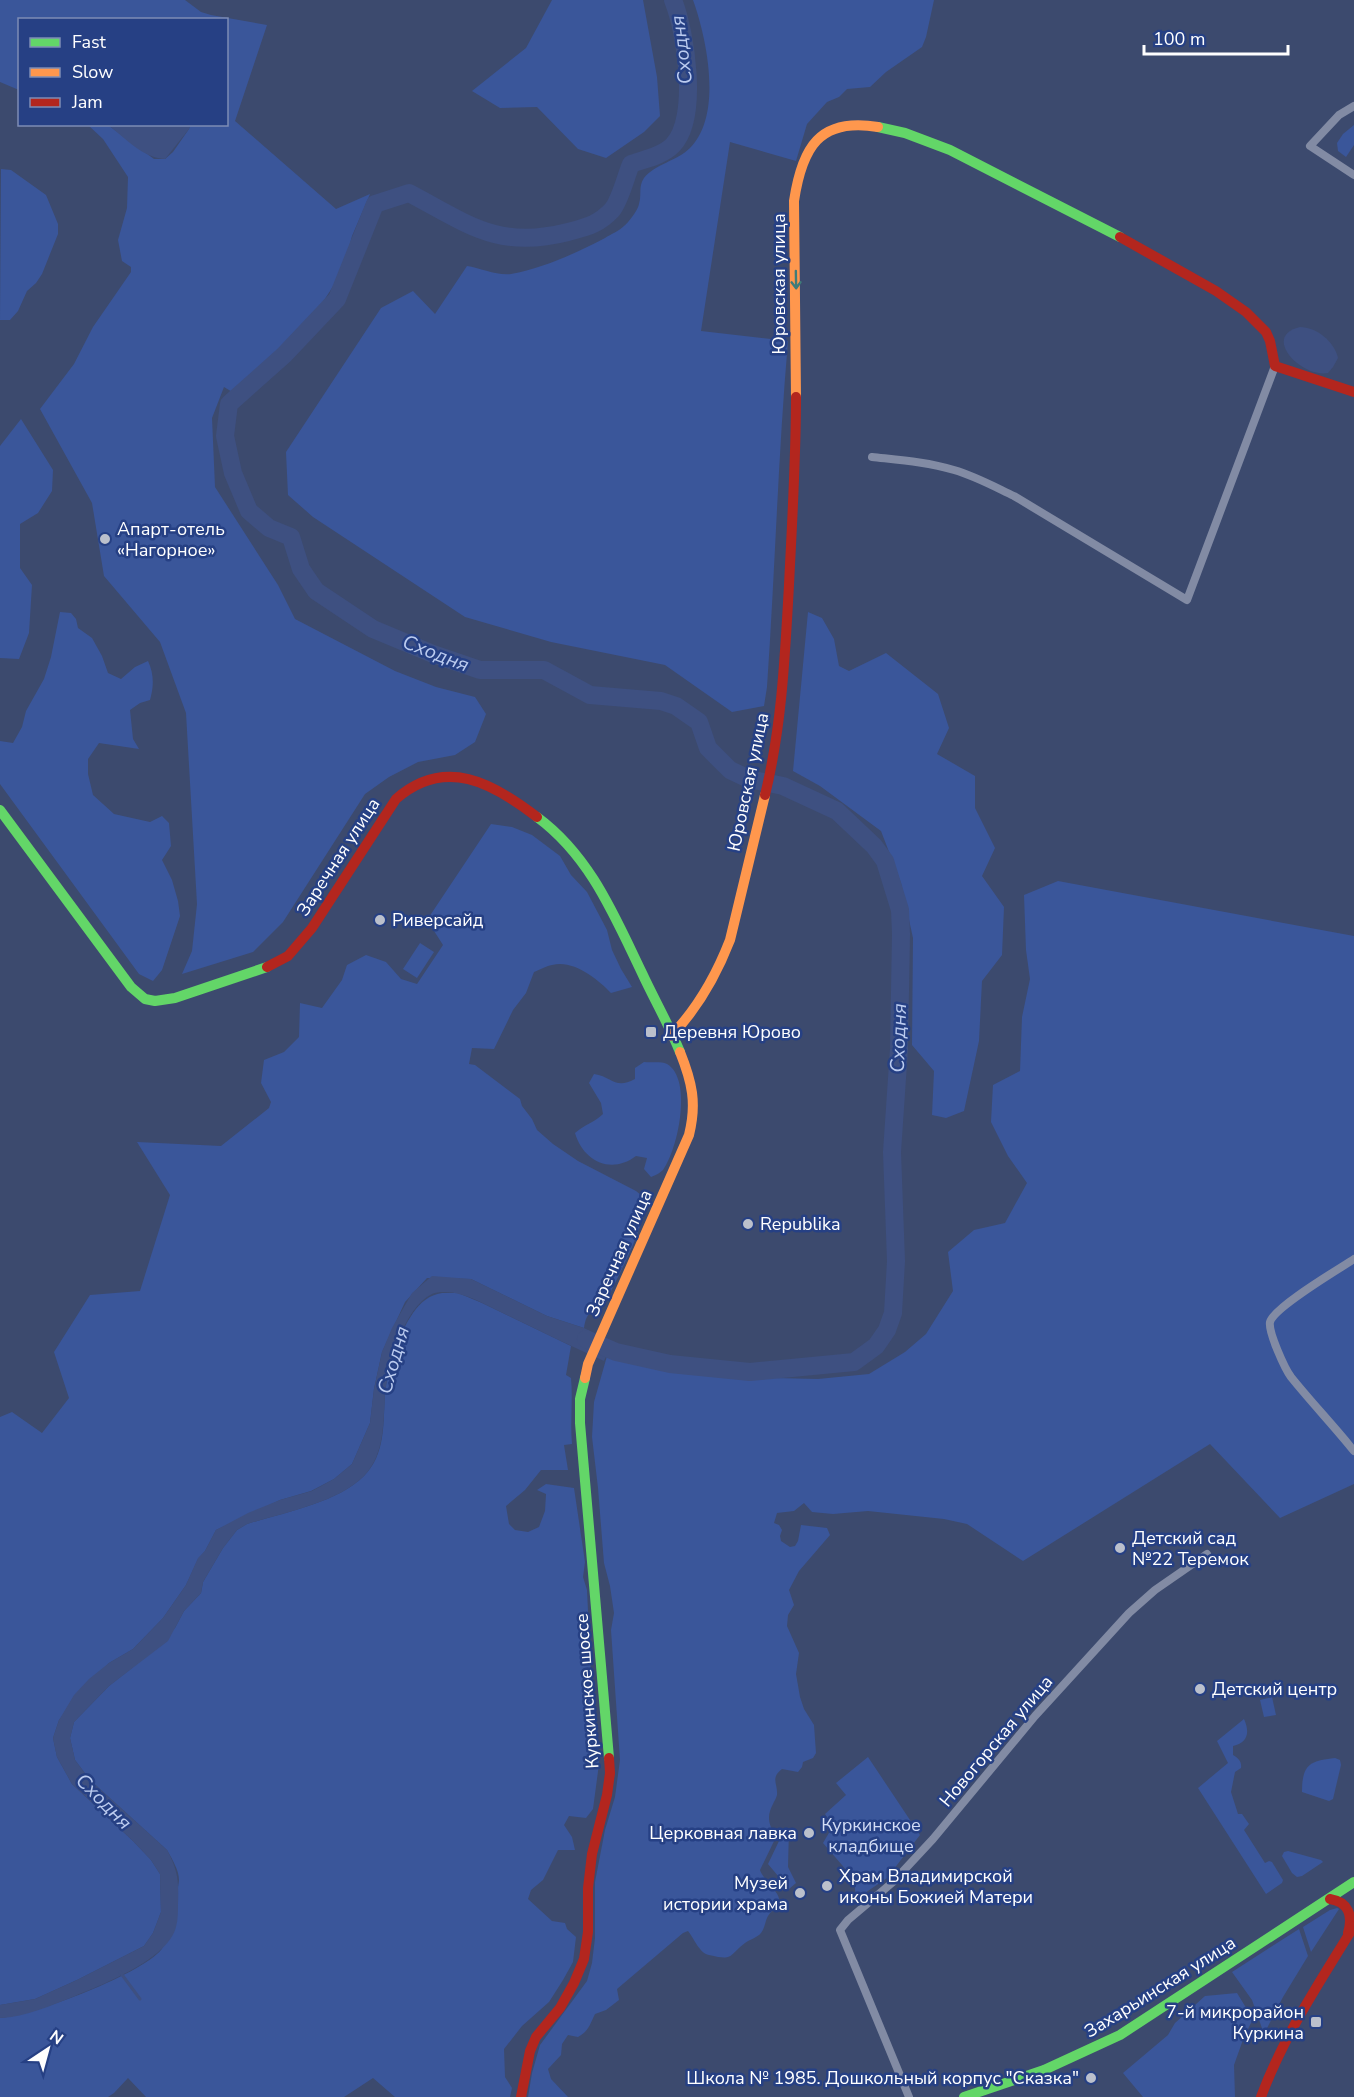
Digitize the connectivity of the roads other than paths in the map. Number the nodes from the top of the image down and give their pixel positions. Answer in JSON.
{"nodes":[{"id":1,"x":1354,"y":106,"type":"edge"},
{"id":2,"x":1354,"y":175,"type":"edge"},
{"id":3,"x":1275,"y":366,"type":"junction"},
{"id":4,"x":1354,"y":392,"type":"edge"},
{"id":5,"x":872,"y":457,"type":"dead end"},
{"id":6,"x":0,"y":810,"type":"edge"},
{"id":7,"x":671,"y":1036,"type":"junction"},
{"id":8,"x":1354,"y":1258,"type":"edge"},
{"id":9,"x":600,"y":1339,"type":"joint"},
{"id":10,"x":1354,"y":1450,"type":"edge"},
{"id":11,"x":1207,"y":1554,"type":"dead end"},
{"id":12,"x":1354,"y":1882,"type":"edge"},
{"id":13,"x":1354,"y":1890,"type":"edge"},
{"id":14,"x":1330,"y":1899,"type":"junction"},
{"id":15,"x":1351,"y":1930,"type":"edge"},
{"id":16,"x":521,"y":2097,"type":"edge"},
{"id":17,"x":909,"y":2097,"type":"edge"},
{"id":18,"x":964,"y":2097,"type":"edge"},
{"id":19,"x":1261,"y":2097,"type":"edge"}],
"edges":[{"from":1,"to":2,"type":"street"},
{"from":3,"to":4,"type":"street"},
{"from":3,"to":5,"type":"street"},
{"from":3,"to":7,"type":"street","name":"Юровская улица","one_way":true},
{"from":6,"to":7,"type":"street","name":"Заречная улица"},
{"from":7,"to":9,"type":"street","name":"Заречная улица"},
{"from":8,"to":10,"type":"street"},
{"from":9,"to":16,"type":"street","name":"Куркинское шоссе"},
{"from":11,"to":17,"type":"street","name":"Новогорская улица"},
{"from":12,"to":14,"type":"street","name":"Захарьинская улица"},
{"from":13,"to":14,"type":"street","name":"Захарьинская улица"},
{"from":14,"to":15,"type":"street"},
{"from":14,"to":18,"type":"street","name":"Захарьинская улица"},
{"from":15,"to":19,"type":"street"}]}
